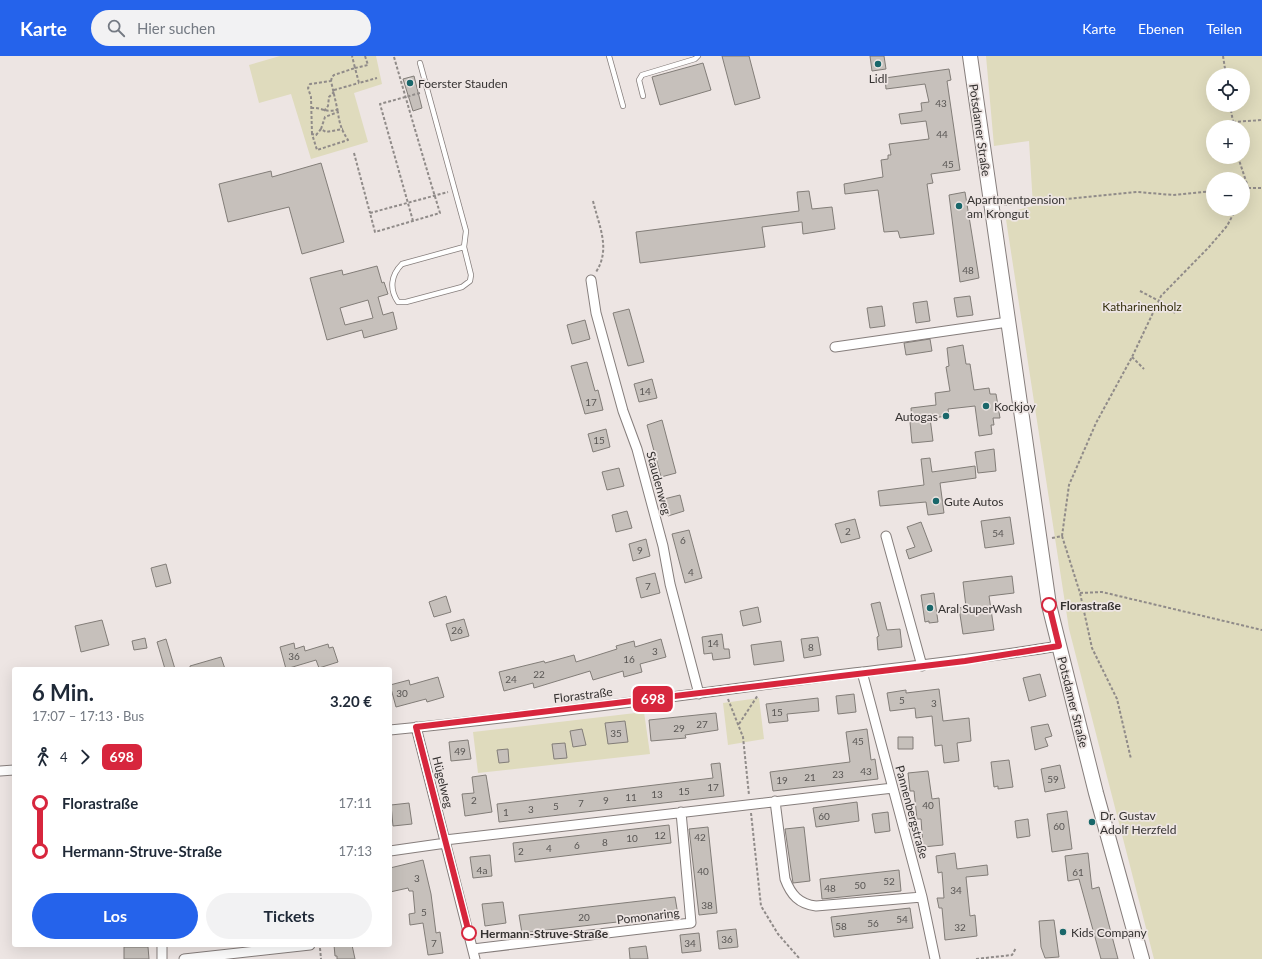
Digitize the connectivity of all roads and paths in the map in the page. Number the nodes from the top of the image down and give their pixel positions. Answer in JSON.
{"nodes":[{"id":1,"x":352,"y":56,"type":"edge"},
{"id":2,"x":365,"y":56,"type":"edge"},
{"id":3,"x":609,"y":56,"type":"edge"},
{"id":4,"x":698,"y":56,"type":"edge"},
{"id":5,"x":970,"y":56,"type":"edge"},
{"id":6,"x":1223,"y":56,"type":"edge"},
{"id":7,"x":394,"y":57,"type":"dead end"},
{"id":8,"x":420,"y":63,"type":"dead end"},
{"id":9,"x":355,"y":68,"type":"junction"},
{"id":10,"x":1225,"y":68,"type":"edge"},
{"id":11,"x":377,"y":78,"type":"dead end"},
{"id":12,"x":331,"y":81,"type":"junction"},
{"id":13,"x":359,"y":83,"type":"junction"},
{"id":14,"x":334,"y":91,"type":"junction"},
{"id":15,"x":420,"y":93,"type":"dead end"},
{"id":16,"x":643,"y":96,"type":"dead end"},
{"id":17,"x":405,"y":97,"type":"junction"},
{"id":18,"x":623,"y":106,"type":"dead end"},
{"id":19,"x":312,"y":108,"type":"junction"},
{"id":20,"x":338,"y":109,"type":"junction"},
{"id":21,"x":324,"y":112,"type":"junction"},
{"id":22,"x":338,"y":112,"type":"junction"},
{"id":23,"x":1262,"y":120,"type":"edge"},
{"id":24,"x":1250,"y":121,"type":"edge"},
{"id":25,"x":321,"y":129,"type":"junction"},
{"id":26,"x":343,"y":129,"type":"junction"},
{"id":27,"x":312,"y":134,"type":"junction"},
{"id":28,"x":354,"y":153,"type":"dead end"},
{"id":29,"x":1250,"y":188,"type":"edge"},
{"id":30,"x":1262,"y":188,"type":"edge"},
{"id":31,"x":448,"y":192,"type":"dead end"},
{"id":32,"x":1206,"y":192,"type":"edge"},
{"id":33,"x":434,"y":195,"type":"junction"},
{"id":34,"x":593,"y":201,"type":"dead end"},
{"id":35,"x":408,"y":202,"type":"junction"},
{"id":36,"x":991,"y":206,"type":"junction"},
{"id":37,"x":370,"y":212,"type":"junction"},
{"id":38,"x":1232,"y":216,"type":"edge"},
{"id":39,"x":413,"y":221,"type":"junction"},
{"id":40,"x":464,"y":246,"type":"junction"},
{"id":41,"x":591,"y":280,"type":"joint"},
{"id":42,"x":1140,"y":291,"type":"dead end"},
{"id":43,"x":1159,"y":301,"type":"junction"},
{"id":44,"x":1175,"y":313,"type":"dead end"},
{"id":45,"x":1008,"y":322,"type":"junction"},
{"id":46,"x":835,"y":347,"type":"dead end"},
{"id":47,"x":1132,"y":357,"type":"junction"},
{"id":48,"x":1144,"y":369,"type":"dead end"},
{"id":49,"x":886,"y":536,"type":"dead end"},
{"id":50,"x":1062,"y":536,"type":"junction"},
{"id":51,"x":1039,"y":541,"type":"junction"},
{"id":52,"x":1080,"y":593,"type":"junction"},
{"id":53,"x":1262,"y":630,"type":"edge"},
{"id":54,"x":1059,"y":646,"type":"junction"},
{"id":55,"x":922,"y":666,"type":"junction"},
{"id":56,"x":862,"y":672,"type":"junction"},
{"id":57,"x":724,"y":690,"type":"junction"},
{"id":58,"x":699,"y":694,"type":"junction"},
{"id":59,"x":754,"y":703,"type":"dead end"},
{"id":60,"x":739,"y":724,"type":"junction"},
{"id":61,"x":416,"y":727,"type":"junction"},
{"id":62,"x":392,"y":730,"type":"edge"},
{"id":63,"x":1131,"y":758,"type":"dead end"},
{"id":64,"x":12,"y":770,"type":"edge"},
{"id":65,"x":0,"y":771,"type":"edge"},
{"id":66,"x":893,"y":788,"type":"junction"},
{"id":67,"x":775,"y":801,"type":"junction"},
{"id":68,"x":750,"y":804,"type":"junction"},
{"id":69,"x":681,"y":812,"type":"junction"},
{"id":70,"x":446,"y":842,"type":"junction"},
{"id":71,"x":392,"y":851,"type":"edge"},
{"id":72,"x":922,"y":897,"type":"junction"},
{"id":73,"x":162,"y":947,"type":"edge"},
{"id":74,"x":292,"y":947,"type":"edge"},
{"id":75,"x":320,"y":947,"type":"edge"},
{"id":76,"x":1016,"y":948,"type":"dead end"},
{"id":77,"x":473,"y":949,"type":"junction"},
{"id":78,"x":162,"y":959,"type":"edge"},
{"id":79,"x":184,"y":959,"type":"edge"},
{"id":80,"x":321,"y":959,"type":"edge"},
{"id":81,"x":475,"y":959,"type":"edge"},
{"id":82,"x":800,"y":959,"type":"edge"},
{"id":83,"x":935,"y":959,"type":"edge"},
{"id":84,"x":976,"y":959,"type":"edge"},
{"id":85,"x":1142,"y":959,"type":"edge"}],
"edges":[{"from":1,"to":9,"type":"path"},
{"from":2,"to":9,"type":"path"},
{"from":3,"to":18,"type":"lane"},
{"from":4,"to":16,"type":"lane"},
{"from":5,"to":36,"type":"main road","name":"Potsdamer Straße"},
{"from":6,"to":10,"type":"path"},
{"from":7,"to":17,"type":"path"},
{"from":8,"to":40,"type":"lane"},
{"from":9,"to":12,"type":"path"},
{"from":9,"to":13,"type":"path"},
{"from":11,"to":13,"type":"path"},
{"from":12,"to":14,"type":"path"},
{"from":12,"to":19,"type":"path"},
{"from":13,"to":14,"type":"path"},
{"from":14,"to":20,"type":"path"},
{"from":14,"to":21,"type":"path"},
{"from":15,"to":17,"type":"path"},
{"from":17,"to":33,"type":"path"},
{"from":17,"to":35,"type":"path"},
{"from":19,"to":21,"type":"path"},
{"from":19,"to":27,"type":"path"},
{"from":20,"to":21,"type":"path"},
{"from":20,"to":22,"type":"path"},
{"from":22,"to":25,"type":"path"},
{"from":22,"to":26,"type":"path"},
{"from":23,"to":24,"type":"path"},
{"from":25,"to":26,"type":"path"},
{"from":25,"to":27,"type":"path"},
{"from":26,"to":27,"type":"path"},
{"from":28,"to":37,"type":"path"},
{"from":29,"to":30,"type":"path"},
{"from":31,"to":33,"type":"path"},
{"from":32,"to":36,"type":"path"},
{"from":33,"to":35,"type":"path"},
{"from":33,"to":39,"type":"path"},
{"from":34,"to":41,"type":"path"},
{"from":35,"to":37,"type":"path"},
{"from":35,"to":39,"type":"path"},
{"from":36,"to":45,"type":"main road","name":"Potsdamer Straße"},
{"from":37,"to":39,"type":"path"},
{"from":38,"to":43,"type":"path"},
{"from":40,"to":40,"type":"lane"},
{"from":41,"to":58,"type":"street","name":"Staudenweg"},
{"from":42,"to":43,"type":"path"},
{"from":43,"to":44,"type":"path"},
{"from":43,"to":47,"type":"path"},
{"from":45,"to":46,"type":"street"},
{"from":45,"to":51,"type":"main road","name":"Potsdamer Straße"},
{"from":47,"to":48,"type":"path"},
{"from":47,"to":50,"type":"path"},
{"from":49,"to":55,"type":"street"},
{"from":50,"to":51,"type":"path"},
{"from":50,"to":52,"type":"path"},
{"from":51,"to":54,"type":"main road","name":"Potsdamer Straße"},
{"from":52,"to":53,"type":"path"},
{"from":52,"to":63,"type":"path"},
{"from":54,"to":55,"type":"street","name":"Florastraße"},
{"from":54,"to":85,"type":"main road","name":"Potsdamer Straße"},
{"from":55,"to":56,"type":"street","name":"Florastraße"},
{"from":56,"to":57,"type":"street","name":"Florastraße"},
{"from":56,"to":66,"type":"street","name":"Pannenbergstraße"},
{"from":57,"to":58,"type":"street","name":"Florastraße"},
{"from":57,"to":60,"type":"path"},
{"from":58,"to":61,"type":"street","name":"Florastraße"},
{"from":59,"to":60,"type":"path"},
{"from":60,"to":68,"type":"path"},
{"from":61,"to":62,"type":"street","name":"Florastraße"},
{"from":61,"to":70,"type":"street","name":"Hügelweg"},
{"from":64,"to":65,"type":"street"},
{"from":66,"to":67,"type":"street"},
{"from":66,"to":72,"type":"street","name":"Pannenbergstraße"},
{"from":67,"to":68,"type":"street"},
{"from":67,"to":72,"type":"street"},
{"from":68,"to":69,"type":"street"},
{"from":68,"to":82,"type":"path"},
{"from":69,"to":70,"type":"street"},
{"from":69,"to":77,"type":"street","name":"Pomonaring"},
{"from":70,"to":71,"type":"street"},
{"from":70,"to":77,"type":"street","name":"Hügelweg"},
{"from":72,"to":83,"type":"street","name":"Pannenbergstraße"},
{"from":73,"to":78,"type":"street"},
{"from":74,"to":79,"type":"street"},
{"from":75,"to":80,"type":"path"},
{"from":76,"to":84,"type":"path"},
{"from":77,"to":81,"type":"street","name":"Hügelweg"}]}
